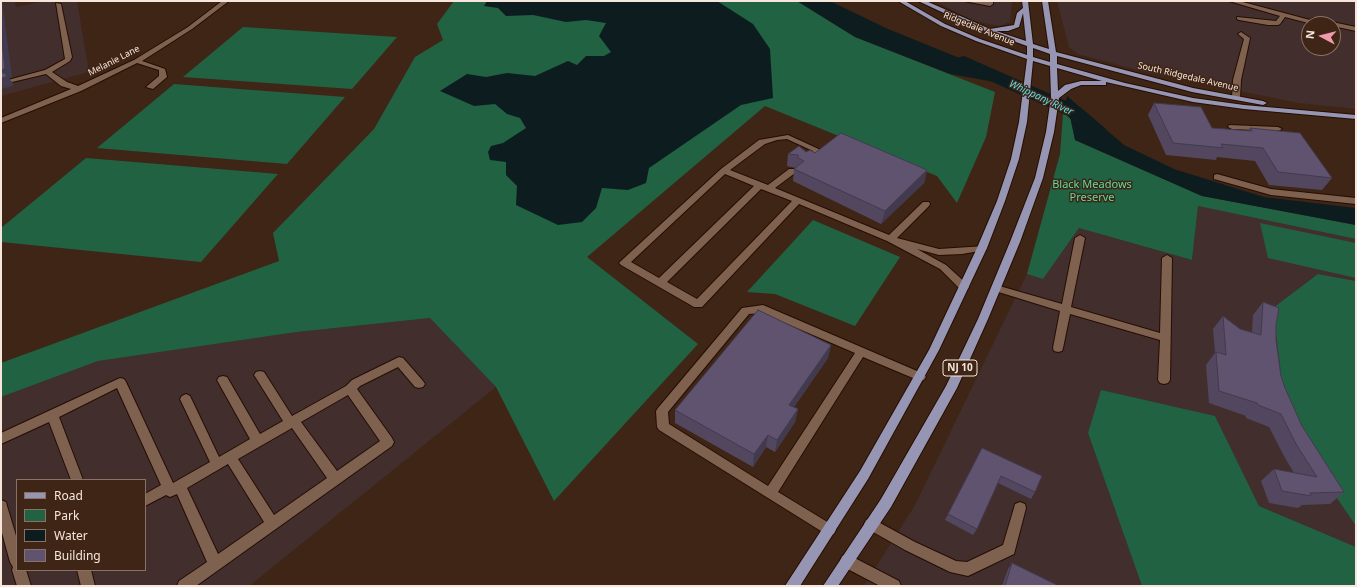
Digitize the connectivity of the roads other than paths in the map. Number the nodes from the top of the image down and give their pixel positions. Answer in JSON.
{"nodes":[{"id":1,"x":226,"y":1,"type":"edge"},
{"id":2,"x":901,"y":1,"type":"edge"},
{"id":3,"x":921,"y":1,"type":"edge"},
{"id":4,"x":972,"y":1,"type":"edge"},
{"id":5,"x":990,"y":1,"type":"edge"},
{"id":6,"x":1045,"y":1,"type":"edge"},
{"id":7,"x":1232,"y":1,"type":"edge"},
{"id":8,"x":1239,"y":1,"type":"edge"},
{"id":9,"x":1272,"y":1,"type":"edge"},
{"id":10,"x":58,"y":4,"type":"dead end"},
{"id":11,"x":1025,"y":4,"type":"edge"},
{"id":12,"x":1262,"y":8,"type":"junction"},
{"id":13,"x":1269,"y":10,"type":"junction"},
{"id":14,"x":1284,"y":14,"type":"junction"},
{"id":15,"x":1239,"y":18,"type":"dead end"},
{"id":16,"x":1301,"y":18,"type":"edge"},
{"id":17,"x":976,"y":26,"type":"junction"},
{"id":18,"x":1341,"y":27,"type":"edge"},
{"id":19,"x":1356,"y":30,"type":"edge"},
{"id":20,"x":1241,"y":34,"type":"dead end"},
{"id":21,"x":1030,"y":46,"type":"junction"},
{"id":22,"x":1053,"y":53,"type":"junction"},
{"id":23,"x":1030,"y":58,"type":"junction"},
{"id":24,"x":136,"y":61,"type":"junction"},
{"id":25,"x":1054,"y":65,"type":"junction"},
{"id":26,"x":47,"y":72,"type":"junction"},
{"id":27,"x":12,"y":80,"type":"dead end"},
{"id":28,"x":1124,"y":85,"type":"junction"},
{"id":29,"x":150,"y":87,"type":"dead end"},
{"id":30,"x":78,"y":89,"type":"junction"},
{"id":31,"x":1054,"y":97,"type":"junction"},
{"id":32,"x":1236,"y":98,"type":"junction"},
{"id":33,"x":1321,"y":113,"type":"junction"},
{"id":34,"x":1356,"y":117,"type":"edge"},
{"id":35,"x":1,"y":121,"type":"edge"},
{"id":36,"x":1232,"y":127,"type":"dead end"},
{"id":37,"x":1278,"y":129,"type":"edge"},
{"id":38,"x":805,"y":161,"type":"edge"},
{"id":39,"x":724,"y":171,"type":"junction"},
{"id":40,"x":792,"y":171,"type":"dead end"},
{"id":41,"x":1217,"y":177,"type":"dead end"},
{"id":42,"x":760,"y":185,"type":"junction"},
{"id":43,"x":769,"y":189,"type":"junction"},
{"id":44,"x":798,"y":200,"type":"junction"},
{"id":45,"x":1356,"y":201,"type":"edge"},
{"id":46,"x":926,"y":204,"type":"dead end"},
{"id":47,"x":1080,"y":238,"type":"dead end"},
{"id":48,"x":890,"y":239,"type":"junction"},
{"id":49,"x":982,"y":248,"type":"junction"},
{"id":50,"x":1167,"y":258,"type":"dead end"},
{"id":51,"x":660,"y":283,"type":"junction"},
{"id":52,"x":964,"y":287,"type":"junction"},
{"id":53,"x":996,"y":288,"type":"junction"},
{"id":54,"x":1066,"y":309,"type":"junction"},
{"id":55,"x":1165,"y":338,"type":"junction"},
{"id":56,"x":1058,"y":348,"type":"dead end"},
{"id":57,"x":861,"y":352,"type":"junction"},
{"id":58,"x":260,"y":375,"type":"dead end"},
{"id":59,"x":920,"y":377,"type":"junction"},
{"id":60,"x":223,"y":380,"type":"dead end"},
{"id":61,"x":1164,"y":380,"type":"dead end"},
{"id":62,"x":419,"y":384,"type":"dead end"},
{"id":63,"x":350,"y":389,"type":"junction"},
{"id":64,"x":186,"y":399,"type":"dead end"},
{"id":65,"x":52,"y":415,"type":"junction"},
{"id":66,"x":292,"y":422,"type":"junction"},
{"id":67,"x":1,"y":439,"type":"edge"},
{"id":68,"x":258,"y":442,"type":"junction"},
{"id":69,"x":230,"y":457,"type":"junction"},
{"id":70,"x":217,"y":465,"type":"junction"},
{"id":71,"x":78,"y":479,"type":"edge"},
{"id":72,"x":335,"y":479,"type":"junction"},
{"id":73,"x":174,"y":487,"type":"junction"},
{"id":74,"x":770,"y":494,"type":"junction"},
{"id":75,"x":146,"y":500,"type":"edge"},
{"id":76,"x":1,"y":506,"type":"edge"},
{"id":77,"x":1020,"y":508,"type":"dead end"},
{"id":78,"x":272,"y":524,"type":"junction"},
{"id":79,"x":871,"y":524,"type":"junction"},
{"id":80,"x":829,"y":530,"type":"junction"},
{"id":81,"x":16,"y":558,"type":"edge"},
{"id":82,"x":847,"y":561,"type":"junction"},
{"id":83,"x":216,"y":564,"type":"junction"},
{"id":84,"x":19,"y":571,"type":"edge"},
{"id":85,"x":84,"y":571,"type":"edge"},
{"id":86,"x":24,"y":586,"type":"edge"},
{"id":87,"x":88,"y":586,"type":"edge"},
{"id":88,"x":184,"y":586,"type":"edge"},
{"id":89,"x":792,"y":586,"type":"edge"},
{"id":90,"x":830,"y":586,"type":"edge"},
{"id":91,"x":894,"y":586,"type":"edge"}],
"edges":[{"from":1,"to":24,"type":"street","name":"Melanie Lane"},
{"from":2,"to":23,"type":"main road","name":"Ridgedale Avenue"},
{"from":3,"to":17,"type":"main road","name":"Ridgedale Avenue"},
{"from":4,"to":5,"type":"street"},
{"from":6,"to":22,"type":"main road","number":"NJ 10"},
{"from":7,"to":12,"type":"street"},
{"from":8,"to":12,"type":"street"},
{"from":9,"to":13,"type":"street"},
{"from":10,"to":26,"type":"street"},
{"from":11,"to":17,"type":"main road"},
{"from":11,"to":21,"type":"main road","number":"NJ 10"},
{"from":12,"to":13,"type":"street"},
{"from":13,"to":14,"type":"street"},
{"from":14,"to":15,"type":"street"},
{"from":14,"to":16,"type":"street"},
{"from":17,"to":21,"type":"main road","name":"Ridgedale Avenue"},
{"from":18,"to":19,"type":"street"},
{"from":20,"to":32,"type":"street"},
{"from":21,"to":22,"type":"main road","name":"Ridgedale Avenue"},
{"from":21,"to":23,"type":"main road","number":"NJ 10"},
{"from":22,"to":25,"type":"main road","number":"NJ 10"},
{"from":22,"to":32,"type":"main road","name":"South Ridgedale Avenue"},
{"from":23,"to":25,"type":"main road","name":"Ridgedale Avenue"},
{"from":23,"to":49,"type":"main road","number":"NJ 10"},
{"from":24,"to":29,"type":"street"},
{"from":24,"to":30,"type":"street","name":"Melanie Lane"},
{"from":25,"to":28,"type":"main road","name":"South Ridgedale Avenue"},
{"from":25,"to":31,"type":"main road","number":"NJ 10"},
{"from":26,"to":27,"type":"street"},
{"from":26,"to":30,"type":"street"},
{"from":28,"to":31,"type":"main road"},
{"from":28,"to":33,"type":"main road","name":"South Ridgedale Avenue"},
{"from":30,"to":35,"type":"street","name":"Melanie Lane"},
{"from":31,"to":53,"type":"main road","number":"NJ 10"},
{"from":32,"to":33,"type":"main road","name":"South Ridgedale Avenue"},
{"from":33,"to":34,"type":"main road","name":"South Ridgedale Avenue"},
{"from":36,"to":37,"type":"street"},
{"from":38,"to":39,"type":"street"},
{"from":39,"to":42,"type":"street"},
{"from":39,"to":51,"type":"street"},
{"from":40,"to":43,"type":"street"},
{"from":41,"to":45,"type":"street"},
{"from":42,"to":43,"type":"street"},
{"from":42,"to":51,"type":"street"},
{"from":43,"to":44,"type":"street"},
{"from":44,"to":48,"type":"street"},
{"from":44,"to":51,"type":"street"},
{"from":46,"to":48,"type":"street"},
{"from":47,"to":54,"type":"street"},
{"from":48,"to":49,"type":"street"},
{"from":48,"to":52,"type":"street"},
{"from":49,"to":52,"type":"main road","number":"NJ 10"},
{"from":50,"to":55,"type":"street"},
{"from":52,"to":59,"type":"main road","number":"NJ 10"},
{"from":53,"to":54,"type":"street"},
{"from":53,"to":79,"type":"main road","number":"NJ 10"},
{"from":54,"to":55,"type":"street"},
{"from":54,"to":56,"type":"street"},
{"from":55,"to":61,"type":"street"},
{"from":57,"to":59,"type":"street"},
{"from":57,"to":74,"type":"street"},
{"from":57,"to":74,"type":"street"},
{"from":58,"to":66,"type":"street"},
{"from":59,"to":80,"type":"main road","number":"NJ 10"},
{"from":60,"to":68,"type":"street"},
{"from":62,"to":63,"type":"street"},
{"from":63,"to":66,"type":"street"},
{"from":63,"to":72,"type":"street"},
{"from":64,"to":70,"type":"street"},
{"from":65,"to":67,"type":"street"},
{"from":65,"to":71,"type":"street"},
{"from":65,"to":73,"type":"street"},
{"from":66,"to":68,"type":"street"},
{"from":66,"to":72,"type":"street"},
{"from":68,"to":69,"type":"street"},
{"from":69,"to":70,"type":"street"},
{"from":69,"to":78,"type":"street"},
{"from":70,"to":73,"type":"street"},
{"from":72,"to":78,"type":"street"},
{"from":73,"to":75,"type":"street"},
{"from":73,"to":83,"type":"street"},
{"from":74,"to":80,"type":"street"},
{"from":76,"to":81,"type":"street"},
{"from":77,"to":79,"type":"street"},
{"from":78,"to":83,"type":"street"},
{"from":79,"to":82,"type":"main road","number":"NJ 10"},
{"from":80,"to":89,"type":"main road","number":"NJ 10"},
{"from":82,"to":90,"type":"main road","number":"NJ 10"},
{"from":82,"to":91,"type":"street"},
{"from":83,"to":88,"type":"street"},
{"from":84,"to":86,"type":"street"},
{"from":85,"to":87,"type":"street"}]}
